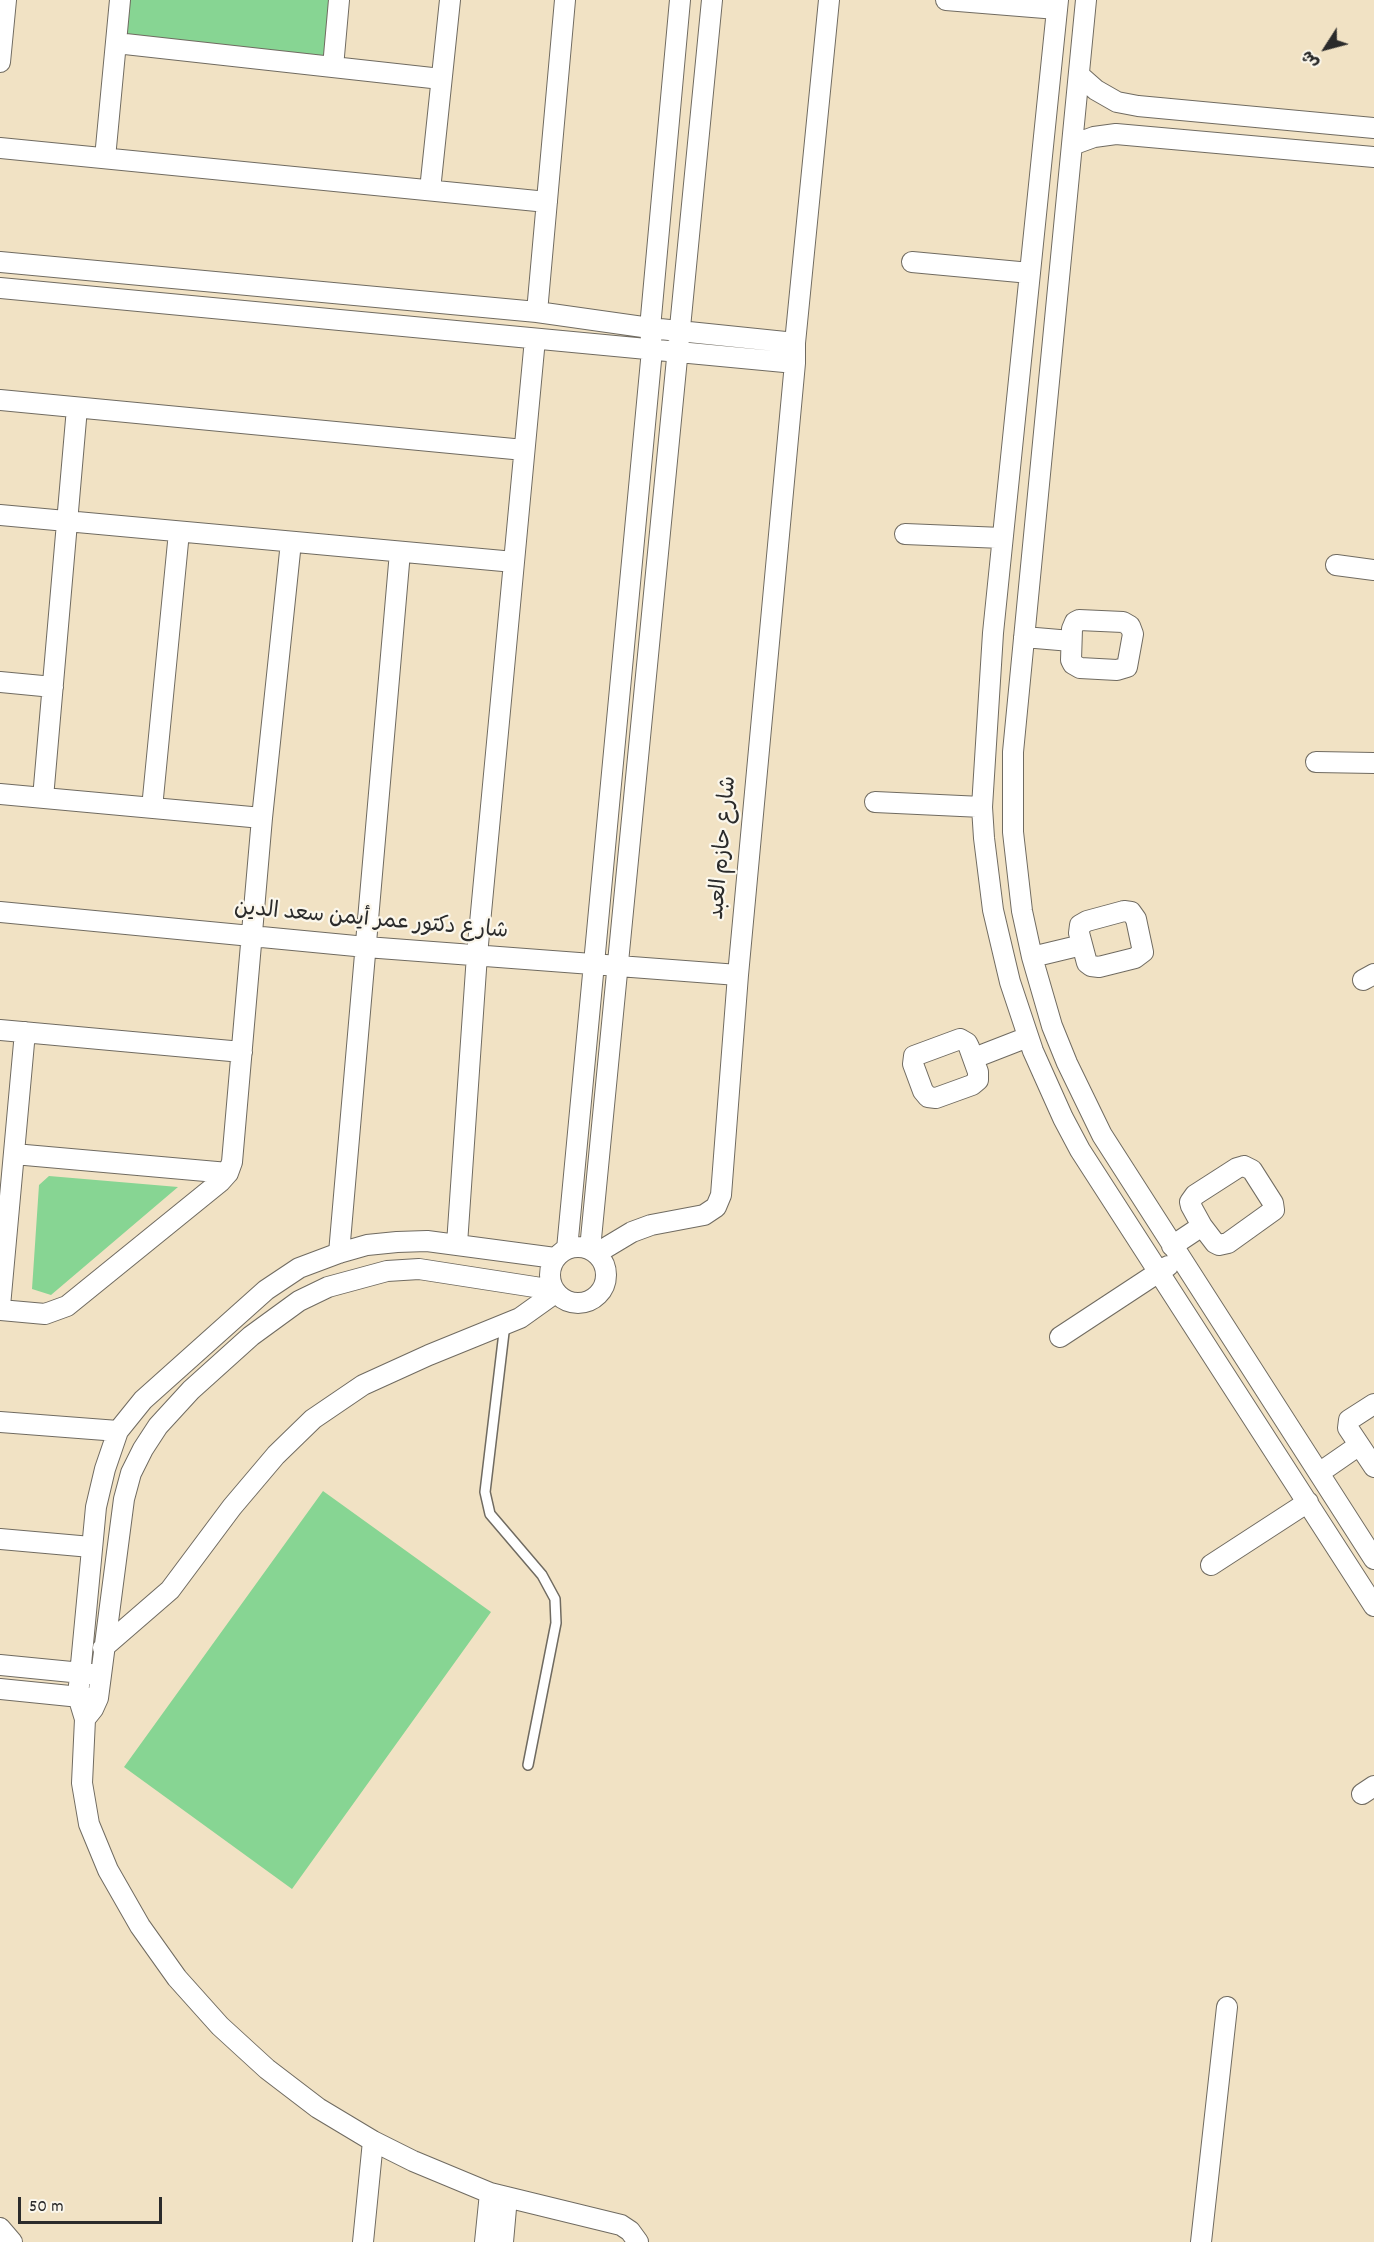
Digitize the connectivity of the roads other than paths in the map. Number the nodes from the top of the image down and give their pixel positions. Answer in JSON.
{"nodes":[{"id":1,"x":6,"y":0,"type":"edge"},
{"id":2,"x":120,"y":0,"type":"edge"},
{"id":3,"x":339,"y":0,"type":"edge"},
{"id":4,"x":450,"y":0,"type":"edge"},
{"id":5,"x":565,"y":0,"type":"edge"},
{"id":6,"x":680,"y":0,"type":"edge"},
{"id":7,"x":712,"y":0,"type":"edge"},
{"id":8,"x":829,"y":0,"type":"edge"},
{"id":9,"x":946,"y":0,"type":"edge"},
{"id":10,"x":1086,"y":0,"type":"edge"},
{"id":11,"x":1058,"y":5,"type":"edge"},
{"id":12,"x":116,"y":43,"type":"junction"},
{"id":13,"x":0,"y":62,"type":"edge"},
{"id":14,"x":333,"y":67,"type":"junction"},
{"id":15,"x":1079,"y":75,"type":"junction"},
{"id":16,"x":441,"y":79,"type":"junction"},
{"id":17,"x":1318,"y":122,"type":"junction"},
{"id":18,"x":1374,"y":128,"type":"edge"},
{"id":19,"x":1072,"y":145,"type":"junction"},
{"id":20,"x":0,"y":148,"type":"edge"},
{"id":21,"x":1315,"y":152,"type":"junction"},
{"id":22,"x":1374,"y":157,"type":"edge"},
{"id":23,"x":105,"y":158,"type":"junction"},
{"id":24,"x":430,"y":190,"type":"junction"},
{"id":25,"x":547,"y":202,"type":"junction"},
{"id":26,"x":0,"y":262,"type":"edge"},
{"id":27,"x":912,"y":262,"type":"dead end"},
{"id":28,"x":1030,"y":273,"type":"junction"},
{"id":29,"x":0,"y":288,"type":"edge"},
{"id":30,"x":537,"y":312,"type":"junction"},
{"id":31,"x":650,"y":328,"type":"junction"},
{"id":32,"x":679,"y":331,"type":"junction"},
{"id":33,"x":535,"y":339,"type":"junction"},
{"id":34,"x":795,"y":343,"type":"junction"},
{"id":35,"x":652,"y":350,"type":"junction"},
{"id":36,"x":676,"y":352,"type":"junction"},
{"id":37,"x":795,"y":363,"type":"junction"},
{"id":38,"x":0,"y":400,"type":"edge"},
{"id":39,"x":77,"y":408,"type":"junction"},
{"id":40,"x":1014,"y":429,"type":"junction"},
{"id":41,"x":1044,"y":430,"type":"junction"},
{"id":42,"x":524,"y":450,"type":"junction"},
{"id":43,"x":0,"y":515,"type":"edge"},
{"id":44,"x":68,"y":521,"type":"junction"},
{"id":45,"x":179,"y":532,"type":"junction"},
{"id":46,"x":905,"y":534,"type":"dead end"},
{"id":47,"x":1002,"y":538,"type":"junction"},
{"id":48,"x":291,"y":542,"type":"junction"},
{"id":49,"x":400,"y":552,"type":"junction"},
{"id":50,"x":514,"y":562,"type":"junction"},
{"id":51,"x":1336,"y":565,"type":"dead end"},
{"id":52,"x":1374,"y":570,"type":"edge"},
{"id":53,"x":1024,"y":637,"type":"junction"},
{"id":54,"x":1071,"y":641,"type":"dead end"},
{"id":55,"x":0,"y":682,"type":"edge"},
{"id":56,"x":52,"y":687,"type":"junction"},
{"id":57,"x":1316,"y":762,"type":"dead end"},
{"id":58,"x":1374,"y":763,"type":"edge"},
{"id":59,"x":0,"y":794,"type":"edge"},
{"id":60,"x":43,"y":798,"type":"junction"},
{"id":61,"x":875,"y":802,"type":"dead end"},
{"id":62,"x":982,"y":807,"type":"junction"},
{"id":63,"x":152,"y":808,"type":"junction"},
{"id":64,"x":262,"y":818,"type":"junction"},
{"id":65,"x":0,"y":912,"type":"edge"},
{"id":66,"x":253,"y":936,"type":"junction"},
{"id":67,"x":1082,"y":945,"type":"dead end"},
{"id":68,"x":366,"y":947,"type":"junction"},
{"id":69,"x":477,"y":955,"type":"junction"},
{"id":70,"x":1032,"y":957,"type":"junction"},
{"id":71,"x":594,"y":964,"type":"junction"},
{"id":72,"x":617,"y":966,"type":"junction"},
{"id":73,"x":738,"y":975,"type":"junction"},
{"id":74,"x":0,"y":1030,"type":"edge"},
{"id":75,"x":25,"y":1032,"type":"junction"},
{"id":76,"x":1028,"y":1037,"type":"junction"},
{"id":77,"x":242,"y":1052,"type":"junction"},
{"id":78,"x":974,"y":1058,"type":"dead end"},
{"id":79,"x":14,"y":1154,"type":"junction"},
{"id":80,"x":228,"y":1173,"type":"junction"},
{"id":81,"x":1202,"y":1226,"type":"dead end"},
{"id":82,"x":457,"y":1244,"type":"junction"},
{"id":83,"x":593,"y":1251,"type":"junction"},
{"id":84,"x":1176,"y":1252,"type":"junction"},
{"id":85,"x":339,"y":1253,"type":"junction"},
{"id":86,"x":561,"y":1253,"type":"junction"},
{"id":87,"x":1159,"y":1272,"type":"junction"},
{"id":88,"x":555,"y":1291,"type":"junction"},
{"id":89,"x":0,"y":1308,"type":"edge"},
{"id":90,"x":505,"y":1324,"type":"junction"},
{"id":91,"x":1060,"y":1337,"type":"dead end"},
{"id":92,"x":1374,"y":1404,"type":"edge"},
{"id":93,"x":0,"y":1422,"type":"edge"},
{"id":94,"x":118,"y":1431,"type":"junction"},
{"id":95,"x":1358,"y":1446,"type":"junction"},
{"id":96,"x":1374,"y":1467,"type":"edge"},
{"id":97,"x":1319,"y":1473,"type":"junction"},
{"id":98,"x":1308,"y":1502,"type":"junction"},
{"id":99,"x":0,"y":1539,"type":"edge"},
{"id":100,"x":92,"y":1547,"type":"junction"},
{"id":101,"x":1374,"y":1559,"type":"edge"},
{"id":102,"x":1210,"y":1564,"type":"dead end"},
{"id":103,"x":1374,"y":1606,"type":"edge"},
{"id":104,"x":103,"y":1648,"type":"junction"},
{"id":105,"x":0,"y":1665,"type":"edge"},
{"id":106,"x":80,"y":1672,"type":"junction"},
{"id":107,"x":101,"y":1674,"type":"junction"},
{"id":108,"x":0,"y":1689,"type":"edge"},
{"id":109,"x":88,"y":1697,"type":"junction"},
{"id":110,"x":528,"y":1765,"type":"dead end"},
{"id":111,"x":1227,"y":2007,"type":"dead end"},
{"id":112,"x":373,"y":2141,"type":"junction"},
{"id":113,"x":499,"y":2194,"type":"junction"},
{"id":114,"x":0,"y":2228,"type":"edge"},
{"id":115,"x":12,"y":2242,"type":"edge"},
{"id":116,"x":363,"y":2242,"type":"edge"},
{"id":117,"x":485,"y":2242,"type":"edge"},
{"id":118,"x":503,"y":2242,"type":"edge"},
{"id":119,"x":638,"y":2242,"type":"edge"},
{"id":120,"x":1201,"y":2242,"type":"edge"}],
"edges":[{"from":1,"to":13,"type":"street"},
{"from":2,"to":12,"type":"street"},
{"from":3,"to":14,"type":"street"},
{"from":4,"to":16,"type":"street"},
{"from":5,"to":25,"type":"street"},
{"from":6,"to":31,"type":"street"},
{"from":7,"to":32,"type":"street"},
{"from":8,"to":34,"type":"street","name":"شارع حازم العبد"},
{"from":9,"to":11,"type":"street"},
{"from":10,"to":15,"type":"street"},
{"from":11,"to":28,"type":"street"},
{"from":12,"to":14,"type":"street"},
{"from":12,"to":23,"type":"street"},
{"from":14,"to":16,"type":"street"},
{"from":15,"to":17,"type":"street"},
{"from":15,"to":19,"type":"street"},
{"from":16,"to":24,"type":"street"},
{"from":17,"to":18,"type":"street"},
{"from":17,"to":21,"type":"street"},
{"from":19,"to":21,"type":"street"},
{"from":19,"to":41,"type":"street"},
{"from":20,"to":23,"type":"street"},
{"from":21,"to":22,"type":"street"},
{"from":23,"to":24,"type":"street"},
{"from":24,"to":25,"type":"street"},
{"from":25,"to":30,"type":"street"},
{"from":26,"to":30,"type":"street"},
{"from":27,"to":28,"type":"street"},
{"from":28,"to":40,"type":"street"},
{"from":29,"to":33,"type":"street"},
{"from":30,"to":31,"type":"street"},
{"from":31,"to":32,"type":"street"},
{"from":31,"to":35,"type":"street"},
{"from":32,"to":34,"type":"street"},
{"from":32,"to":36,"type":"street"},
{"from":33,"to":35,"type":"street"},
{"from":33,"to":42,"type":"street"},
{"from":34,"to":37,"type":"street","name":"شارع حازم العبد"},
{"from":35,"to":36,"type":"street"},
{"from":35,"to":71,"type":"street"},
{"from":36,"to":37,"type":"street"},
{"from":36,"to":72,"type":"street"},
{"from":37,"to":73,"type":"street","name":"شارع حازم العبد"},
{"from":38,"to":39,"type":"street"},
{"from":39,"to":42,"type":"street"},
{"from":39,"to":44,"type":"street"},
{"from":40,"to":41,"type":"street"},
{"from":40,"to":47,"type":"street"},
{"from":41,"to":53,"type":"street"},
{"from":42,"to":50,"type":"street"},
{"from":43,"to":44,"type":"street"},
{"from":44,"to":45,"type":"street"},
{"from":44,"to":56,"type":"street"},
{"from":45,"to":48,"type":"street"},
{"from":45,"to":63,"type":"street"},
{"from":46,"to":47,"type":"street"},
{"from":47,"to":62,"type":"street"},
{"from":48,"to":49,"type":"street"},
{"from":48,"to":64,"type":"street"},
{"from":49,"to":50,"type":"street"},
{"from":49,"to":68,"type":"street"},
{"from":50,"to":69,"type":"street"},
{"from":51,"to":52,"type":"street"},
{"from":53,"to":54,"type":"street"},
{"from":53,"to":70,"type":"street"},
{"from":55,"to":56,"type":"street"},
{"from":56,"to":60,"type":"street"},
{"from":57,"to":58,"type":"street"},
{"from":59,"to":60,"type":"street"},
{"from":60,"to":63,"type":"street"},
{"from":61,"to":62,"type":"street"},
{"from":62,"to":76,"type":"street"},
{"from":63,"to":64,"type":"street"},
{"from":64,"to":66,"type":"street"},
{"from":65,"to":66,"type":"street","name":"شارع دكتور عمر أيمن سعد الدين"},
{"from":66,"to":68,"type":"street","name":"شارع دكتور عمر أيمن سعد الدين"},
{"from":66,"to":77,"type":"street"},
{"from":67,"to":70,"type":"street"},
{"from":68,"to":69,"type":"street","name":"شارع دكتور عمر أيمن سعد الدين"},
{"from":68,"to":85,"type":"street"},
{"from":69,"to":71,"type":"street","name":"شارع دكتور عمر أيمن سعد الدين"},
{"from":69,"to":82,"type":"street"},
{"from":70,"to":84,"type":"street"},
{"from":71,"to":72,"type":"street","name":"شارع دكتور عمر أيمن سعد الدين"},
{"from":71,"to":86,"type":"street"},
{"from":72,"to":73,"type":"street","name":"شارع دكتور عمر أيمن سعد الدين"},
{"from":72,"to":83,"type":"street"},
{"from":73,"to":83,"type":"street","name":"شارع حازم العبد"},
{"from":74,"to":75,"type":"street"},
{"from":75,"to":77,"type":"street"},
{"from":75,"to":79,"type":"street"},
{"from":76,"to":78,"type":"street"},
{"from":76,"to":87,"type":"street"},
{"from":77,"to":80,"type":"street"},
{"from":79,"to":80,"type":"street"},
{"from":79,"to":89,"type":"street"},
{"from":80,"to":89,"type":"street"},
{"from":81,"to":84,"type":"street"},
{"from":82,"to":85,"type":"street"},
{"from":82,"to":86,"type":"street"},
{"from":83,"to":86,"type":"street"},
{"from":83,"to":88,"type":"street"},
{"from":84,"to":87,"type":"street"},
{"from":84,"to":97,"type":"street"},
{"from":85,"to":94,"type":"street"},
{"from":86,"to":88,"type":"street"},
{"from":87,"to":91,"type":"street"},
{"from":87,"to":98,"type":"street"},
{"from":88,"to":90,"type":"street"},
{"from":88,"to":104,"type":"street"},
{"from":90,"to":104,"type":"street"},
{"from":90,"to":110,"type":"lane"},
{"from":92,"to":95,"type":"street"},
{"from":93,"to":94,"type":"street"},
{"from":94,"to":100,"type":"street"},
{"from":95,"to":96,"type":"street"},
{"from":95,"to":97,"type":"street"},
{"from":97,"to":101,"type":"street"},
{"from":98,"to":102,"type":"street"},
{"from":98,"to":103,"type":"street"},
{"from":99,"to":100,"type":"street"},
{"from":100,"to":106,"type":"street"},
{"from":104,"to":107,"type":"street"},
{"from":105,"to":106,"type":"street"},
{"from":106,"to":107,"type":"street"},
{"from":106,"to":109,"type":"street"},
{"from":107,"to":109,"type":"street"},
{"from":108,"to":109,"type":"street"},
{"from":109,"to":112,"type":"street"},
{"from":111,"to":120,"type":"street"},
{"from":112,"to":113,"type":"street"},
{"from":112,"to":116,"type":"street"},
{"from":113,"to":117,"type":"street"},
{"from":113,"to":118,"type":"street"},
{"from":113,"to":119,"type":"street"},
{"from":114,"to":115,"type":"street"}]}
